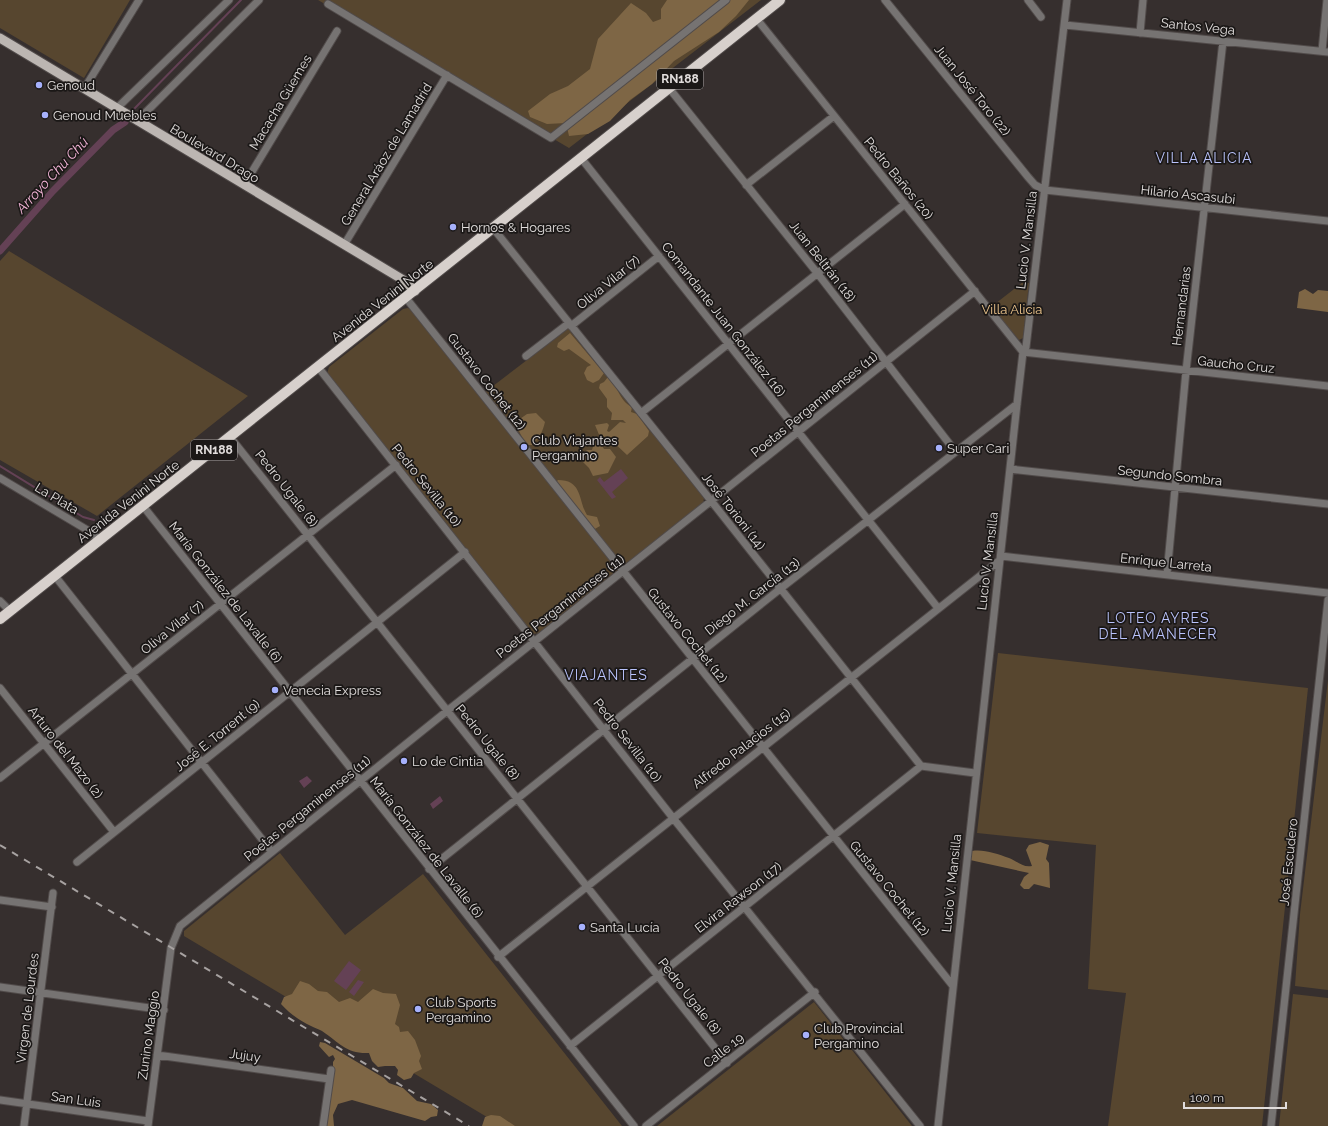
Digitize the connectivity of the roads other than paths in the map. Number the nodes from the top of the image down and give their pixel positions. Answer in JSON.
{"nodes":[{"id":1,"x":139,"y":0,"type":"edge"},
{"id":2,"x":229,"y":0,"type":"edge"},
{"id":3,"x":259,"y":0,"type":"edge"},
{"id":4,"x":726,"y":0,"type":"edge"},
{"id":5,"x":779,"y":0,"type":"edge"},
{"id":6,"x":886,"y":0,"type":"edge"},
{"id":7,"x":1028,"y":0,"type":"edge"},
{"id":8,"x":1067,"y":0,"type":"edge"},
{"id":9,"x":1144,"y":0,"type":"edge"},
{"id":10,"x":1327,"y":0,"type":"edge"},
{"id":11,"x":328,"y":4,"type":"dead end"},
{"id":12,"x":1041,"y":17,"type":"dead end"},
{"id":13,"x":756,"y":18,"type":"junction"},
{"id":14,"x":1065,"y":25,"type":"junction"},
{"id":15,"x":337,"y":31,"type":"dead end"},
{"id":16,"x":1140,"y":33,"type":"junction"},
{"id":17,"x":0,"y":38,"type":"edge"},
{"id":18,"x":1223,"y":41,"type":"junction"},
{"id":19,"x":1325,"y":51,"type":"edge"},
{"id":20,"x":448,"y":75,"type":"junction"},
{"id":21,"x":669,"y":88,"type":"junction"},
{"id":22,"x":84,"y":89,"type":"junction"},
{"id":23,"x":120,"y":110,"type":"junction"},
{"id":24,"x":834,"y":116,"type":"junction"},
{"id":25,"x":136,"y":120,"type":"junction"},
{"id":26,"x":581,"y":158,"type":"junction"},
{"id":27,"x":746,"y":184,"type":"junction"},
{"id":28,"x":244,"y":185,"type":"junction"},
{"id":29,"x":1045,"y":190,"type":"junction"},
{"id":30,"x":905,"y":204,"type":"junction"},
{"id":31,"x":1205,"y":208,"type":"junction"},
{"id":32,"x":1328,"y":221,"type":"edge"},
{"id":33,"x":492,"y":228,"type":"junction"},
{"id":34,"x":344,"y":245,"type":"junction"},
{"id":35,"x":659,"y":256,"type":"junction"},
{"id":36,"x":818,"y":274,"type":"junction"},
{"id":37,"x":415,"y":291,"type":"junction"},
{"id":38,"x":975,"y":291,"type":"junction"},
{"id":39,"x":406,"y":298,"type":"junction"},
{"id":40,"x":570,"y":325,"type":"junction"},
{"id":41,"x":729,"y":344,"type":"junction"},
{"id":42,"x":1023,"y":352,"type":"junction"},
{"id":43,"x":526,"y":356,"type":"dead end"},
{"id":44,"x":886,"y":362,"type":"junction"},
{"id":45,"x":318,"y":367,"type":"junction"},
{"id":46,"x":1186,"y":371,"type":"junction"},
{"id":47,"x":1328,"y":386,"type":"edge"},
{"id":48,"x":1017,"y":404,"type":"junction"},
{"id":49,"x":641,"y":413,"type":"junction"},
{"id":50,"x":799,"y":432,"type":"junction"},
{"id":51,"x":230,"y":437,"type":"junction"},
{"id":52,"x":956,"y":451,"type":"junction"},
{"id":53,"x":396,"y":466,"type":"junction"},
{"id":54,"x":1010,"y":469,"type":"junction"},
{"id":55,"x":0,"y":478,"type":"edge"},
{"id":56,"x":1174,"y":488,"type":"junction"},
{"id":57,"x":711,"y":501,"type":"junction"},
{"id":58,"x":1328,"y":504,"type":"edge"},
{"id":59,"x":143,"y":506,"type":"junction"},
{"id":60,"x":868,"y":520,"type":"junction"},
{"id":61,"x":308,"y":535,"type":"junction"},
{"id":62,"x":100,"y":540,"type":"junction"},
{"id":63,"x":465,"y":552,"type":"junction"},
{"id":64,"x":1000,"y":558,"type":"junction"},
{"id":65,"x":622,"y":572,"type":"junction"},
{"id":66,"x":1167,"y":574,"type":"junction"},
{"id":67,"x":55,"y":576,"type":"junction"},
{"id":68,"x":780,"y":589,"type":"junction"},
{"id":69,"x":1328,"y":593,"type":"edge"},
{"id":70,"x":1328,"y":600,"type":"edge"},
{"id":71,"x":0,"y":601,"type":"edge"},
{"id":72,"x":220,"y":604,"type":"junction"},
{"id":73,"x":938,"y":608,"type":"junction"},
{"id":74,"x":10,"y":612,"type":"junction"},
{"id":75,"x":0,"y":619,"type":"edge"},
{"id":76,"x":377,"y":623,"type":"junction"},
{"id":77,"x":534,"y":641,"type":"junction"},
{"id":78,"x":692,"y":659,"type":"junction"},
{"id":79,"x":133,"y":674,"type":"junction"},
{"id":80,"x":850,"y":677,"type":"junction"},
{"id":81,"x":0,"y":688,"type":"edge"},
{"id":82,"x":290,"y":692,"type":"junction"},
{"id":83,"x":446,"y":711,"type":"junction"},
{"id":84,"x":604,"y":729,"type":"junction"},
{"id":85,"x":44,"y":744,"type":"junction"},
{"id":86,"x":762,"y":747,"type":"junction"},
{"id":87,"x":202,"y":762,"type":"junction"},
{"id":88,"x":921,"y":766,"type":"junction"},
{"id":89,"x":975,"y":773,"type":"junction"},
{"id":90,"x":0,"y":778,"type":"edge"},
{"id":91,"x":361,"y":781,"type":"junction"},
{"id":92,"x":517,"y":798,"type":"junction"},
{"id":93,"x":673,"y":818,"type":"junction"},
{"id":94,"x":114,"y":832,"type":"junction"},
{"id":95,"x":834,"y":837,"type":"junction"},
{"id":96,"x":272,"y":852,"type":"junction"},
{"id":97,"x":77,"y":862,"type":"dead end"},
{"id":98,"x":429,"y":869,"type":"junction"},
{"id":99,"x":587,"y":887,"type":"junction"},
{"id":100,"x":54,"y":893,"type":"dead end"},
{"id":101,"x":0,"y":900,"type":"edge"},
{"id":102,"x":745,"y":906,"type":"junction"},
{"id":103,"x":52,"y":907,"type":"junction"},
{"id":104,"x":171,"y":948,"type":"joint"},
{"id":105,"x":498,"y":957,"type":"junction"},
{"id":106,"x":658,"y":975,"type":"junction"},
{"id":107,"x":953,"y":986,"type":"junction"},
{"id":108,"x":0,"y":987,"type":"edge"},
{"id":109,"x":815,"y":992,"type":"junction"},
{"id":110,"x":41,"y":993,"type":"junction"},
{"id":111,"x":164,"y":1010,"type":"junction"},
{"id":112,"x":570,"y":1046,"type":"junction"},
{"id":113,"x":158,"y":1055,"type":"junction"},
{"id":114,"x":727,"y":1063,"type":"junction"},
{"id":115,"x":331,"y":1070,"type":"dead end"},
{"id":116,"x":329,"y":1079,"type":"junction"},
{"id":117,"x":0,"y":1100,"type":"edge"},
{"id":118,"x":27,"y":1104,"type":"junction"},
{"id":119,"x":148,"y":1124,"type":"edge"},
{"id":120,"x":24,"y":1126,"type":"edge"},
{"id":121,"x":323,"y":1126,"type":"edge"},
{"id":122,"x":634,"y":1126,"type":"edge"},
{"id":123,"x":646,"y":1126,"type":"edge"},
{"id":124,"x":920,"y":1126,"type":"edge"},
{"id":125,"x":938,"y":1126,"type":"edge"},
{"id":126,"x":1271,"y":1126,"type":"edge"}],
"edges":[{"from":1,"to":22,"type":"street"},
{"from":2,"to":23,"type":"street"},
{"from":3,"to":25,"type":"street"},
{"from":4,"to":20,"type":"street"},
{"from":5,"to":13,"type":"highway","name":"Avenida Venini Norte","number":"RN188"},
{"from":6,"to":29,"type":"street","name":"Juan José Toro (22)"},
{"from":7,"to":12,"type":"street"},
{"from":8,"to":14,"type":"street","name":"Lucio V. Mansilla"},
{"from":9,"to":16,"type":"street"},
{"from":10,"to":19,"type":"street"},
{"from":11,"to":20,"type":"street"},
{"from":13,"to":21,"type":"highway","name":"Avenida Venini Norte","number":"RN188"},
{"from":13,"to":24,"type":"street","name":"Pedro Baños (20)"},
{"from":14,"to":16,"type":"street","name":"Santos Vega"},
{"from":14,"to":29,"type":"street","name":"Lucio V. Mansilla"},
{"from":15,"to":28,"type":"street","name":"Macacha Güemes"},
{"from":16,"to":18,"type":"street","name":"Santos Vega"},
{"from":17,"to":22,"type":"main road","name":"Boulevard Drago"},
{"from":18,"to":19,"type":"street","name":"Santos Vega"},
{"from":18,"to":31,"type":"street","name":"Hernandarias"},
{"from":20,"to":34,"type":"street","name":"General Aráoz de Lamadrid"},
{"from":21,"to":26,"type":"highway","name":"Avenida Venini Norte","number":"RN188"},
{"from":21,"to":27,"type":"street","name":"Juan Beltrán (18)"},
{"from":22,"to":23,"type":"main road","name":"Boulevard Drago"},
{"from":23,"to":25,"type":"main road","name":"Boulevard Drago"},
{"from":24,"to":27,"type":"street"},
{"from":24,"to":30,"type":"street","name":"Pedro Baños (20)"},
{"from":25,"to":28,"type":"main road","name":"Boulevard Drago"},
{"from":26,"to":33,"type":"highway","name":"Avenida Venini Norte","number":"RN188"},
{"from":26,"to":35,"type":"street","name":"Comandante Juan González (16)"},
{"from":27,"to":36,"type":"street","name":"Juan Beltrán (18)"},
{"from":28,"to":34,"type":"main road","name":"Boulevard Drago"},
{"from":29,"to":31,"type":"street","name":"Hilario Ascasubi"},
{"from":29,"to":42,"type":"street","name":"Lucio V. Mansilla"},
{"from":30,"to":36,"type":"street"},
{"from":30,"to":38,"type":"street","name":"Pedro Baños (20)"},
{"from":31,"to":32,"type":"street","name":"Hilario Ascasubi"},
{"from":31,"to":46,"type":"street","name":"Hernandarias"},
{"from":33,"to":37,"type":"highway","name":"Avenida Venini Norte","number":"RN188"},
{"from":33,"to":40,"type":"street","name":"José Torioni (14)"},
{"from":34,"to":37,"type":"main road","name":"Boulevard Drago"},
{"from":35,"to":40,"type":"street","name":"Oliva Vilar (7)"},
{"from":35,"to":41,"type":"street","name":"Comandante Juan González (16)"},
{"from":36,"to":41,"type":"street"},
{"from":36,"to":44,"type":"street","name":"Juan Beltrán (18)"},
{"from":37,"to":39,"type":"highway","name":"Avenida Venini Norte","number":"RN188"},
{"from":38,"to":42,"type":"street","name":"Pedro Baños (20)"},
{"from":38,"to":44,"type":"street","name":"Poetas Pergaminenses (11)"},
{"from":39,"to":45,"type":"highway","name":"Avenida Venini Norte","number":"RN188"},
{"from":39,"to":65,"type":"street","name":"Gustavo Cochet (12)"},
{"from":40,"to":43,"type":"street","name":"Oliva Vilar (7)"},
{"from":40,"to":49,"type":"street","name":"José Torioni (14)"},
{"from":41,"to":49,"type":"street"},
{"from":41,"to":50,"type":"street","name":"Comandante Juan González (16)"},
{"from":42,"to":46,"type":"street","name":"Gaucho Cruz"},
{"from":42,"to":48,"type":"street","name":"Lucio V. Mansilla"},
{"from":44,"to":50,"type":"street","name":"Poetas Pergaminenses (11)"},
{"from":44,"to":52,"type":"street","name":"Juan Beltrán (18)"},
{"from":45,"to":51,"type":"highway","name":"Avenida Venini Norte","number":"RN188"},
{"from":45,"to":53,"type":"street","name":"Pedro Sevilla (10)"},
{"from":46,"to":47,"type":"street","name":"Gaucho Cruz"},
{"from":46,"to":56,"type":"street","name":"Hernandarias"},
{"from":48,"to":52,"type":"street","name":"Diego M. García (13)"},
{"from":48,"to":54,"type":"street","name":"Lucio V. Mansilla"},
{"from":49,"to":57,"type":"street","name":"José Torioni (14)"},
{"from":50,"to":57,"type":"street","name":"Poetas Pergaminenses (11)"},
{"from":50,"to":60,"type":"street","name":"Comandante Juan González (16)"},
{"from":51,"to":59,"type":"highway","name":"Avenida Venini Norte","number":"RN188"},
{"from":51,"to":61,"type":"street","name":"Pedro Ugale (8)"},
{"from":52,"to":60,"type":"street","name":"Diego M. García (13)"},
{"from":53,"to":61,"type":"street","name":"Oliva Vilar (7)"},
{"from":53,"to":63,"type":"street","name":"Pedro Sevilla (10)"},
{"from":54,"to":56,"type":"street","name":"Segundo Sombra"},
{"from":54,"to":64,"type":"street","name":"Lucio V. Mansilla"},
{"from":55,"to":62,"type":"street","name":"La Plata"},
{"from":56,"to":58,"type":"street","name":"Segundo Sombra"},
{"from":56,"to":66,"type":"street","name":"Hernandarias"},
{"from":57,"to":65,"type":"street","name":"Poetas Pergaminenses (11)"},
{"from":57,"to":68,"type":"street","name":"José Torioni (14)"},
{"from":59,"to":62,"type":"highway","name":"Avenida Venini Norte","number":"RN188"},
{"from":59,"to":72,"type":"street","name":"María González de Lavalle (6)"},
{"from":60,"to":68,"type":"street","name":"Diego M. García (13)"},
{"from":60,"to":73,"type":"street","name":"Comandante Juan González (16)"},
{"from":61,"to":72,"type":"street","name":"Oliva Vilar (7)"},
{"from":61,"to":76,"type":"street","name":"Pedro Ugale (8)"},
{"from":62,"to":67,"type":"highway","name":"Avenida Venini Norte","number":"RN188"},
{"from":63,"to":76,"type":"street","name":"José E. Torrent (9)"},
{"from":63,"to":77,"type":"street","name":"Pedro Sevilla (10)"},
{"from":64,"to":66,"type":"street","name":"Enrique Larreta"},
{"from":64,"to":73,"type":"street","name":"Alfredo Palacios (15)"},
{"from":64,"to":89,"type":"street","name":"Lucio V. Mansilla"},
{"from":65,"to":77,"type":"street","name":"Poetas Pergaminenses (11)"},
{"from":65,"to":78,"type":"street","name":"Gustavo Cochet (12)"},
{"from":66,"to":69,"type":"street","name":"Enrique Larreta"},
{"from":67,"to":74,"type":"highway","name":"Avenida Venini Norte","number":"RN188"},
{"from":67,"to":79,"type":"street"},
{"from":68,"to":78,"type":"street","name":"Diego M. García (13)"},
{"from":68,"to":80,"type":"street","name":"José Torioni (14)"},
{"from":70,"to":126,"type":"street","name":"José Escudero"},
{"from":71,"to":74,"type":"street"},
{"from":72,"to":79,"type":"street","name":"Oliva Vilar (7)"},
{"from":72,"to":82,"type":"street","name":"María González de Lavalle (6)"},
{"from":73,"to":80,"type":"street","name":"Alfredo Palacios (15)"},
{"from":74,"to":75,"type":"highway","name":"Avenida Venini Norte","number":"RN188"},
{"from":76,"to":82,"type":"street","name":"José E. Torrent (9)"},
{"from":76,"to":83,"type":"street","name":"Pedro Ugale (8)"},
{"from":77,"to":83,"type":"street","name":"Poetas Pergaminenses (11)"},
{"from":77,"to":84,"type":"street","name":"Pedro Sevilla (10)"},
{"from":78,"to":84,"type":"street","name":"Diego M. García (13)"},
{"from":78,"to":86,"type":"street","name":"Gustavo Cochet (12)"},
{"from":79,"to":85,"type":"street","name":"Oliva Vilar (7)"},
{"from":79,"to":87,"type":"street"},
{"from":80,"to":86,"type":"street","name":"Alfredo Palacios (15)"},
{"from":80,"to":88,"type":"street","name":"José Torioni (14)"},
{"from":81,"to":85,"type":"street","name":"Arturo del Mazo (2)"},
{"from":82,"to":87,"type":"street","name":"José E. Torrent (9)"},
{"from":82,"to":91,"type":"street","name":"María González de Lavalle (6)"},
{"from":83,"to":91,"type":"street","name":"Poetas Pergaminenses (11)"},
{"from":83,"to":92,"type":"street","name":"Pedro Ugale (8)"},
{"from":84,"to":92,"type":"street","name":"Diego M. García (13)"},
{"from":84,"to":93,"type":"street","name":"Pedro Sevilla (10)"},
{"from":85,"to":90,"type":"street","name":"Oliva Vilar (7)"},
{"from":85,"to":94,"type":"street","name":"Arturo del Mazo (2)"},
{"from":86,"to":93,"type":"street","name":"Alfredo Palacios (15)"},
{"from":86,"to":95,"type":"street","name":"Gustavo Cochet (12)"},
{"from":87,"to":94,"type":"street","name":"José E. Torrent (9)"},
{"from":87,"to":96,"type":"street"},
{"from":88,"to":89,"type":"street"},
{"from":88,"to":95,"type":"street","name":"Elvira Rawson (17)"},
{"from":89,"to":107,"type":"street","name":"Lucio V. Mansilla"},
{"from":91,"to":96,"type":"street","name":"Poetas Pergaminenses (11)"},
{"from":91,"to":98,"type":"street","name":"María González de Lavalle (6)"},
{"from":92,"to":98,"type":"street","name":"Diego M. García (13)"},
{"from":92,"to":99,"type":"street","name":"Pedro Ugale (8)"},
{"from":93,"to":99,"type":"street","name":"Alfredo Palacios (15)"},
{"from":93,"to":102,"type":"street","name":"Pedro Sevilla (10)"},
{"from":94,"to":97,"type":"street","name":"José E. Torrent (9)"},
{"from":95,"to":102,"type":"street","name":"Elvira Rawson (17)"},
{"from":95,"to":107,"type":"street","name":"Gustavo Cochet (12)"},
{"from":96,"to":104,"type":"street","name":"Poetas Pergaminenses (11)"},
{"from":98,"to":105,"type":"street","name":"María González de Lavalle (6)"},
{"from":99,"to":105,"type":"street","name":"Alfredo Palacios (15)"},
{"from":99,"to":106,"type":"street","name":"Pedro Ugale (8)"},
{"from":100,"to":103,"type":"street","name":"Virgen de Lourdes"},
{"from":101,"to":103,"type":"street"},
{"from":102,"to":106,"type":"street","name":"Elvira Rawson (17)"},
{"from":102,"to":109,"type":"street","name":"Pedro Sevilla (10)"},
{"from":103,"to":110,"type":"street","name":"Virgen de Lourdes"},
{"from":104,"to":111,"type":"street","name":"Zunino Maggio"},
{"from":105,"to":112,"type":"street","name":"María González de Lavalle (6)"},
{"from":106,"to":112,"type":"street","name":"Elvira Rawson (17)"},
{"from":106,"to":114,"type":"street","name":"Pedro Ugale (8)"},
{"from":107,"to":125,"type":"street","name":"Lucio V. Mansilla"},
{"from":108,"to":110,"type":"street"},
{"from":109,"to":114,"type":"street","name":"Calle 19"},
{"from":109,"to":124,"type":"street","name":"Pedro Sevilla (10)"},
{"from":110,"to":111,"type":"street"},
{"from":110,"to":118,"type":"street","name":"Virgen de Lourdes"},
{"from":111,"to":113,"type":"street","name":"Zunino Maggio"},
{"from":112,"to":122,"type":"street","name":"María González de Lavalle (6)"},
{"from":113,"to":116,"type":"street","name":"Jujuy"},
{"from":113,"to":119,"type":"street","name":"Zunino Maggio"},
{"from":114,"to":123,"type":"street","name":"Calle 19"},
{"from":115,"to":116,"type":"street"},
{"from":116,"to":121,"type":"street"},
{"from":117,"to":118,"type":"street","name":"San Luis"},
{"from":118,"to":119,"type":"street","name":"San Luis"},
{"from":118,"to":120,"type":"street","name":"Virgen de Lourdes"}]}
